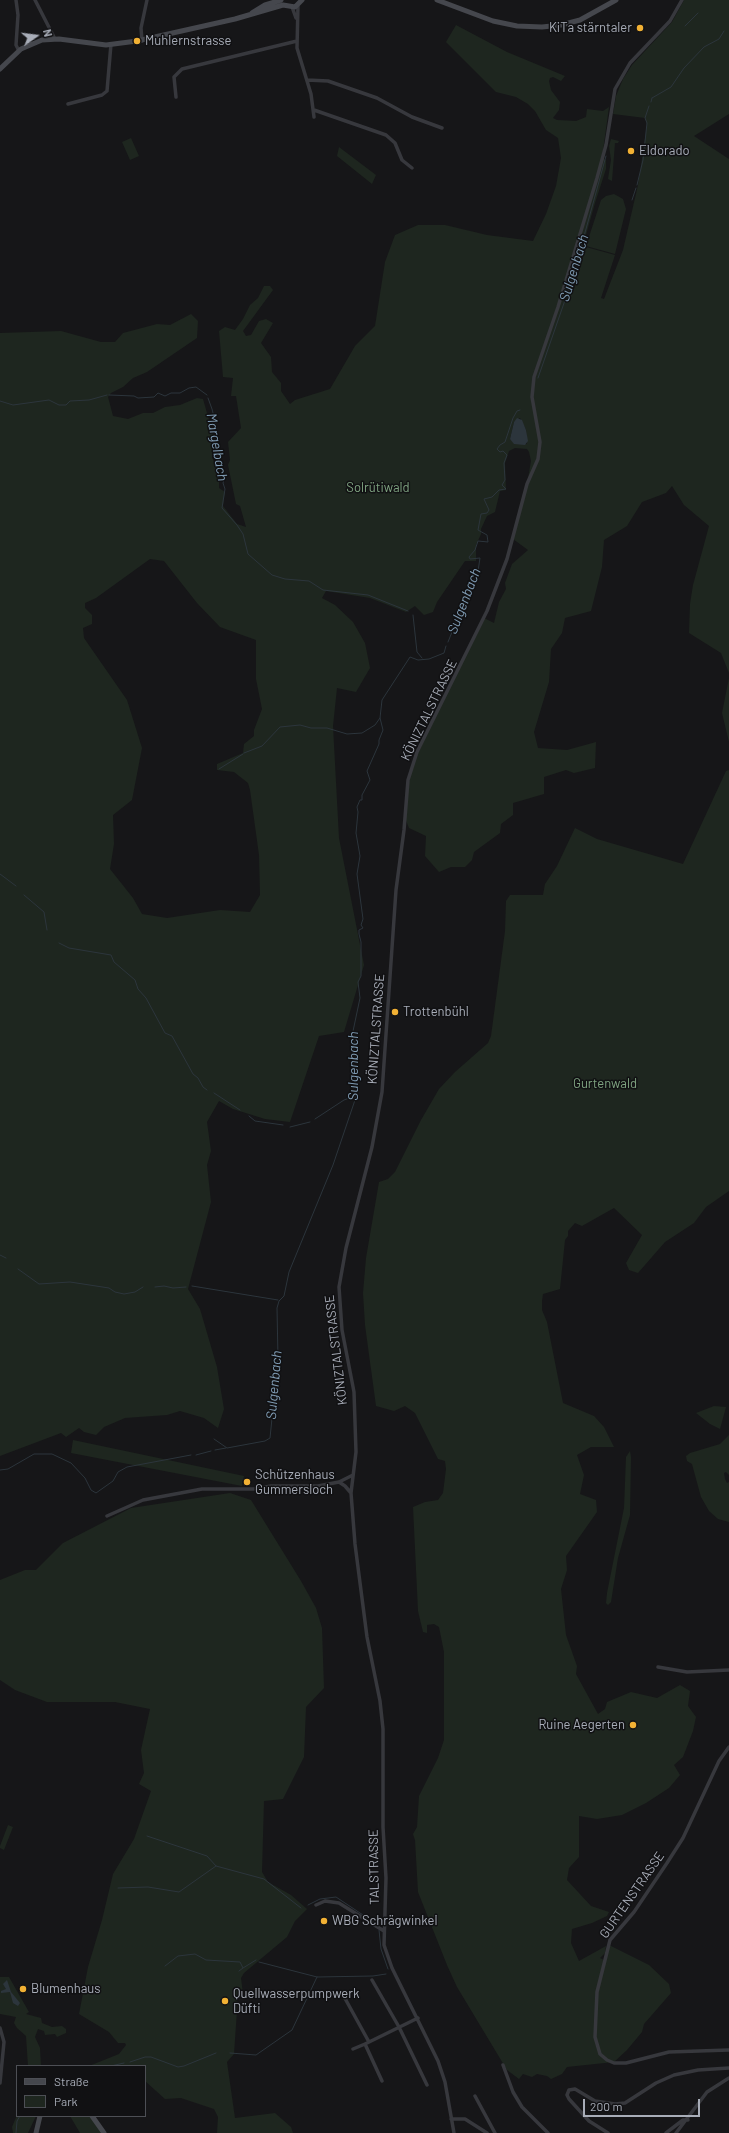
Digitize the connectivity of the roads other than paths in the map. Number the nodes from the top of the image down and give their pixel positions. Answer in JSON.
{"nodes":[{"id":1,"x":16,"y":0,"type":"edge"},
{"id":2,"x":35,"y":0,"type":"edge"},
{"id":3,"x":147,"y":0,"type":"edge"},
{"id":4,"x":282,"y":0,"type":"edge"},
{"id":5,"x":438,"y":0,"type":"edge"},
{"id":6,"x":616,"y":0,"type":"edge"},
{"id":7,"x":682,"y":0,"type":"edge"},
{"id":8,"x":300,"y":2,"type":"edge"},
{"id":9,"x":289,"y":4,"type":"edge"},
{"id":10,"x":249,"y":15,"type":"junction"},
{"id":11,"x":296,"y":21,"type":"junction"},
{"id":12,"x":55,"y":39,"type":"junction"},
{"id":13,"x":142,"y":41,"type":"junction"},
{"id":14,"x":297,"y":41,"type":"junction"},
{"id":15,"x":111,"y":44,"type":"junction"},
{"id":16,"x":19,"y":51,"type":"junction"},
{"id":17,"x":0,"y":69,"type":"edge"},
{"id":18,"x":307,"y":80,"type":"junction"},
{"id":19,"x":176,"y":97,"type":"dead end"},
{"id":20,"x":68,"y":104,"type":"dead end"},
{"id":21,"x":314,"y":110,"type":"junction"},
{"id":22,"x":314,"y":117,"type":"dead end"},
{"id":23,"x":442,"y":128,"type":"dead end"},
{"id":24,"x":412,"y":168,"type":"dead end"},
{"id":25,"x":353,"y":1475,"type":"junction"},
{"id":26,"x":339,"y":1482,"type":"junction"},
{"id":27,"x":351,"y":1493,"type":"junction"},
{"id":28,"x":107,"y":1516,"type":"dead end"},
{"id":29,"x":371,"y":1659,"type":"joint"},
{"id":30,"x":658,"y":1667,"type":"dead end"},
{"id":31,"x":729,"y":1670,"type":"edge"},
{"id":32,"x":729,"y":1747,"type":"edge"},
{"id":33,"x":316,"y":1905,"type":"dead end"},
{"id":34,"x":381,"y":1930,"type":"junction"},
{"id":35,"x":372,"y":1980,"type":"dead end"},
{"id":36,"x":342,"y":1993,"type":"dead end"},
{"id":37,"x":418,"y":2018,"type":"junction"},
{"id":38,"x":399,"y":2027,"type":"junction"},
{"id":39,"x":0,"y":2028,"type":"edge"},
{"id":40,"x":367,"y":2043,"type":"junction"},
{"id":41,"x":353,"y":2049,"type":"dead end"},
{"id":42,"x":729,"y":2050,"type":"edge"},
{"id":43,"x":503,"y":2064,"type":"dead end"},
{"id":44,"x":729,"y":2068,"type":"edge"},
{"id":45,"x":729,"y":2078,"type":"edge"},
{"id":46,"x":382,"y":2081,"type":"dead end"},
{"id":47,"x":0,"y":2083,"type":"edge"},
{"id":48,"x":427,"y":2085,"type":"dead end"},
{"id":49,"x":475,"y":2096,"type":"dead end"},
{"id":50,"x":40,"y":2117,"type":"edge"},
{"id":51,"x":93,"y":2117,"type":"edge"},
{"id":52,"x":451,"y":2119,"type":"junction"},
{"id":53,"x":688,"y":2120,"type":"junction"},
{"id":54,"x":36,"y":2133,"type":"edge"},
{"id":55,"x":104,"y":2133,"type":"edge"},
{"id":56,"x":454,"y":2133,"type":"edge"},
{"id":57,"x":487,"y":2133,"type":"edge"},
{"id":58,"x":495,"y":2133,"type":"edge"},
{"id":59,"x":548,"y":2133,"type":"edge"},
{"id":60,"x":608,"y":2133,"type":"edge"},
{"id":61,"x":666,"y":2133,"type":"edge"},
{"id":62,"x":676,"y":2133,"type":"edge"}],
"edges":[{"from":1,"to":16,"type":"street"},
{"from":2,"to":12,"type":"street"},
{"from":3,"to":13,"type":"street"},
{"from":4,"to":10,"type":"street"},
{"from":5,"to":6,"type":"street"},
{"from":7,"to":25,"type":"street","name":"KÖNIZTALSTRASSE"},
{"from":8,"to":9,"type":"street"},
{"from":8,"to":11,"type":"street"},
{"from":9,"to":10,"type":"street"},
{"from":9,"to":11,"type":"street"},
{"from":10,"to":13,"type":"street"},
{"from":11,"to":14,"type":"street"},
{"from":12,"to":15,"type":"street"},
{"from":12,"to":16,"type":"street"},
{"from":13,"to":15,"type":"street"},
{"from":14,"to":18,"type":"street"},
{"from":14,"to":19,"type":"street"},
{"from":15,"to":20,"type":"street"},
{"from":16,"to":17,"type":"street"},
{"from":18,"to":21,"type":"street"},
{"from":18,"to":23,"type":"street"},
{"from":21,"to":22,"type":"street"},
{"from":21,"to":24,"type":"street"},
{"from":25,"to":26,"type":"street"},
{"from":25,"to":27,"type":"street","name":"KÖNIZTALSTRASSE"},
{"from":26,"to":27,"type":"street"},
{"from":26,"to":28,"type":"street"},
{"from":27,"to":29,"type":"street","name":"KÖNIZTALSTRASSE"},
{"from":29,"to":34,"type":"street","name":"TALSTRASSE"},
{"from":30,"to":31,"type":"street"},
{"from":32,"to":42,"type":"street","name":"GURTENSTRASSE"},
{"from":33,"to":34,"type":"street"},
{"from":34,"to":37,"type":"street","name":"TALSTRASSE"},
{"from":35,"to":38,"type":"street"},
{"from":36,"to":40,"type":"street"},
{"from":37,"to":38,"type":"street"},
{"from":37,"to":52,"type":"street","name":"TALSTRASSE"},
{"from":38,"to":40,"type":"street"},
{"from":38,"to":48,"type":"street"},
{"from":39,"to":47,"type":"street"},
{"from":40,"to":41,"type":"street"},
{"from":40,"to":46,"type":"street"},
{"from":43,"to":59,"type":"street"},
{"from":44,"to":60,"type":"street"},
{"from":45,"to":53,"type":"street"},
{"from":49,"to":58,"type":"street"},
{"from":50,"to":54,"type":"street"},
{"from":51,"to":55,"type":"street"},
{"from":52,"to":56,"type":"street","name":"TALSTRASSE"},
{"from":52,"to":57,"type":"street"},
{"from":53,"to":61,"type":"street"},
{"from":53,"to":62,"type":"street"}]}
